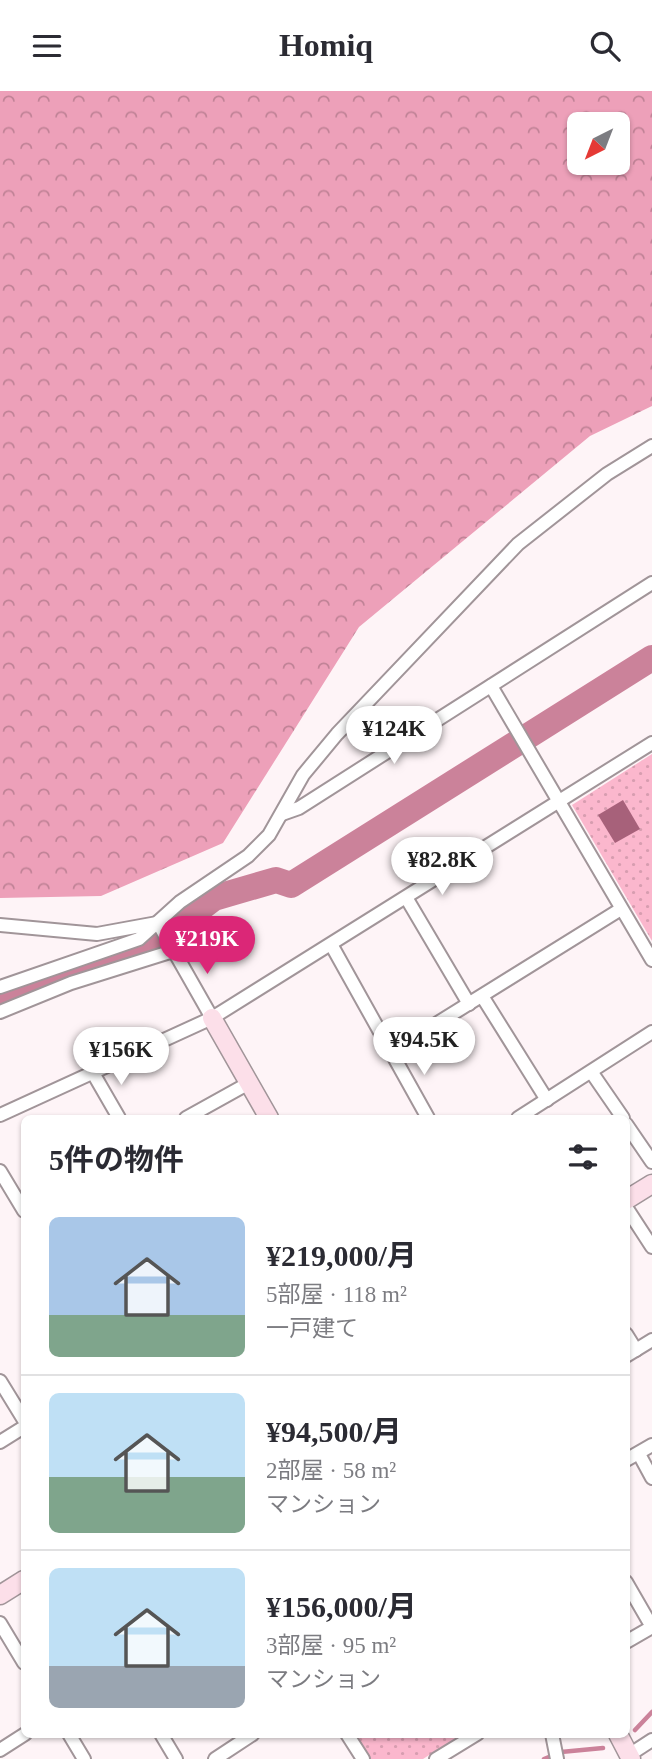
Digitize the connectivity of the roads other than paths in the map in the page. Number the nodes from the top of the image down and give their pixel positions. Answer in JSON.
{"nodes":[{"id":1,"x":652,"y":446,"type":"edge"},
{"id":2,"x":652,"y":583,"type":"edge"},
{"id":3,"x":491,"y":686,"type":"junction"},
{"id":4,"x":652,"y":743,"type":"edge"},
{"id":5,"x":558,"y":800,"type":"junction"},
{"id":6,"x":282,"y":814,"type":"junction"},
{"id":7,"x":407,"y":899,"type":"junction"},
{"id":8,"x":621,"y":909,"type":"junction"},
{"id":9,"x":158,"y":923,"type":"junction"},
{"id":10,"x":0,"y":925,"type":"edge"},
{"id":11,"x":332,"y":946,"type":"junction"},
{"id":12,"x":173,"y":951,"type":"junction"},
{"id":13,"x":652,"y":960,"type":"edge"},
{"id":14,"x":0,"y":987,"type":"edge"},
{"id":15,"x":482,"y":996,"type":"junction"},
{"id":16,"x":469,"y":1004,"type":"junction"},
{"id":17,"x":0,"y":1012,"type":"edge"},
{"id":18,"x":212,"y":1018,"type":"junction"},
{"id":19,"x":652,"y":1032,"type":"edge"},
{"id":20,"x":391,"y":1052,"type":"junction"},
{"id":21,"x":93,"y":1073,"type":"junction"},
{"id":22,"x":592,"y":1073,"type":"junction"},
{"id":23,"x":248,"y":1083,"type":"junction"},
{"id":24,"x":547,"y":1100,"type":"junction"},
{"id":25,"x":0,"y":1115,"type":"edge"},
{"id":26,"x":117,"y":1115,"type":"edge"},
{"id":27,"x":191,"y":1115,"type":"edge"},
{"id":28,"x":267,"y":1115,"type":"edge"},
{"id":29,"x":426,"y":1115,"type":"edge"},
{"id":30,"x":523,"y":1115,"type":"edge"},
{"id":31,"x":621,"y":1115,"type":"edge"},
{"id":32,"x":630,"y":1130,"type":"edge"},
{"id":33,"x":652,"y":1162,"type":"edge"},
{"id":34,"x":0,"y":1171,"type":"edge"},
{"id":35,"x":652,"y":1184,"type":"edge"},
{"id":36,"x":630,"y":1198,"type":"edge"},
{"id":37,"x":21,"y":1206,"type":"edge"},
{"id":38,"x":630,"y":1213,"type":"edge"},
{"id":39,"x":652,"y":1247,"type":"edge"},
{"id":40,"x":652,"y":1340,"type":"edge"},
{"id":41,"x":631,"y":1353,"type":"edge"},
{"id":42,"x":0,"y":1381,"type":"edge"},
{"id":43,"x":21,"y":1415,"type":"edge"},
{"id":44,"x":21,"y":1429,"type":"edge"},
{"id":45,"x":0,"y":1442,"type":"edge"},
{"id":46,"x":652,"y":1445,"type":"edge"},
{"id":47,"x":639,"y":1454,"type":"junction"},
{"id":48,"x":630,"y":1458,"type":"edge"},
{"id":49,"x":652,"y":1478,"type":"edge"},
{"id":50,"x":21,"y":1582,"type":"edge"},
{"id":51,"x":630,"y":1589,"type":"edge"},
{"id":52,"x":0,"y":1595,"type":"edge"},
{"id":53,"x":0,"y":1623,"type":"edge"},
{"id":54,"x":630,"y":1639,"type":"edge"},
{"id":55,"x":21,"y":1658,"type":"edge"},
{"id":56,"x":21,"y":1737,"type":"edge"},
{"id":57,"x":72,"y":1738,"type":"edge"},
{"id":58,"x":163,"y":1738,"type":"edge"},
{"id":59,"x":245,"y":1738,"type":"edge"},
{"id":60,"x":350,"y":1738,"type":"edge"},
{"id":61,"x":470,"y":1738,"type":"edge"},
{"id":62,"x":620,"y":1738,"type":"edge"},
{"id":63,"x":652,"y":1740,"type":"edge"},
{"id":64,"x":0,"y":1750,"type":"edge"},
{"id":65,"x":630,"y":1757,"type":"edge"},
{"id":66,"x":85,"y":1759,"type":"edge"},
{"id":67,"x":176,"y":1759,"type":"edge"},
{"id":68,"x":215,"y":1759,"type":"edge"},
{"id":69,"x":363,"y":1759,"type":"edge"},
{"id":70,"x":436,"y":1759,"type":"edge"}],
"edges":[{"from":1,"to":6,"type":"street"},
{"from":2,"to":3,"type":"street"},
{"from":3,"to":5,"type":"street"},
{"from":3,"to":6,"type":"street"},
{"from":4,"to":5,"type":"street"},
{"from":5,"to":7,"type":"street"},
{"from":5,"to":8,"type":"street"},
{"from":6,"to":9,"type":"street"},
{"from":7,"to":11,"type":"street"},
{"from":7,"to":16,"type":"street"},
{"from":8,"to":13,"type":"street"},
{"from":8,"to":15,"type":"street"},
{"from":9,"to":10,"type":"street"},
{"from":9,"to":12,"type":"street"},
{"from":9,"to":14,"type":"street"},
{"from":11,"to":18,"type":"street"},
{"from":11,"to":20,"type":"street"},
{"from":12,"to":17,"type":"street"},
{"from":12,"to":18,"type":"street"},
{"from":15,"to":16,"type":"street"},
{"from":15,"to":24,"type":"street"},
{"from":16,"to":20,"type":"street"},
{"from":18,"to":21,"type":"street"},
{"from":18,"to":23,"type":"street"},
{"from":19,"to":22,"type":"street"},
{"from":20,"to":29,"type":"street"},
{"from":21,"to":25,"type":"street"},
{"from":21,"to":26,"type":"street"},
{"from":22,"to":24,"type":"street"},
{"from":22,"to":31,"type":"street"},
{"from":23,"to":27,"type":"street"},
{"from":23,"to":28,"type":"street"},
{"from":24,"to":30,"type":"street"},
{"from":32,"to":33,"type":"street"},
{"from":34,"to":37,"type":"street"},
{"from":35,"to":36,"type":"street"},
{"from":38,"to":39,"type":"street"},
{"from":40,"to":41,"type":"street"},
{"from":42,"to":43,"type":"street"},
{"from":44,"to":45,"type":"street"},
{"from":46,"to":47,"type":"street"},
{"from":47,"to":48,"type":"street"},
{"from":47,"to":49,"type":"street"},
{"from":50,"to":52,"type":"street"},
{"from":51,"to":54,"type":"street"},
{"from":53,"to":55,"type":"street"},
{"from":56,"to":64,"type":"street"},
{"from":57,"to":66,"type":"street"},
{"from":58,"to":67,"type":"street"},
{"from":59,"to":68,"type":"street"},
{"from":60,"to":69,"type":"street"},
{"from":61,"to":70,"type":"street"},
{"from":62,"to":65,"type":"street"},
{"from":63,"to":65,"type":"street"}]}
